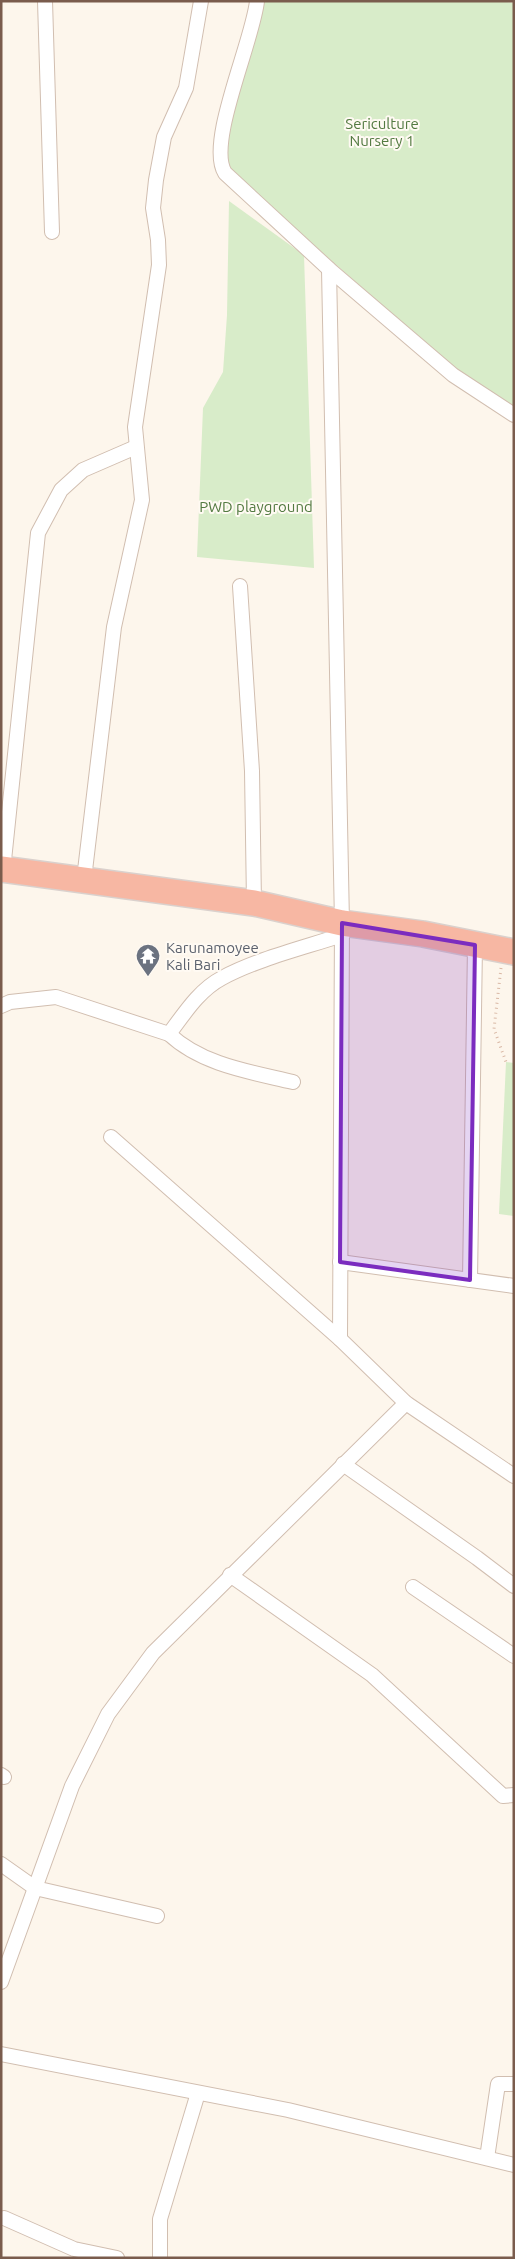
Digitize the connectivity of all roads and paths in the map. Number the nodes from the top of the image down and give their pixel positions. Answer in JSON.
{"nodes":[{"id":1,"x":44,"y":1,"type":"edge"},
{"id":2,"x":201,"y":1,"type":"edge"},
{"id":3,"x":257,"y":1,"type":"edge"},
{"id":4,"x":52,"y":232,"type":"dead end"},
{"id":5,"x":329,"y":269,"type":"junction"},
{"id":6,"x":514,"y":414,"type":"edge"},
{"id":7,"x":136,"y":447,"type":"junction"},
{"id":8,"x":240,"y":586,"type":"dead end"},
{"id":9,"x":2,"y":870,"type":"edge"},
{"id":10,"x":84,"y":879,"type":"junction"},
{"id":11,"x":254,"y":903,"type":"junction"},
{"id":12,"x":342,"y":929,"type":"junction"},
{"id":13,"x":475,"y":945,"type":"junction"},
{"id":14,"x":508,"y":951,"type":"edge"},
{"id":15,"x":1,"y":1006,"type":"edge"},
{"id":16,"x":170,"y":1034,"type":"junction"},
{"id":17,"x":506,"y":1062,"type":"dead end"},
{"id":18,"x":293,"y":1082,"type":"dead end"},
{"id":19,"x":111,"y":1137,"type":"dead end"},
{"id":20,"x":340,"y":1262,"type":"junction"},
{"id":21,"x":470,"y":1280,"type":"junction"},
{"id":22,"x":514,"y":1286,"type":"edge"},
{"id":23,"x":340,"y":1339,"type":"junction"},
{"id":24,"x":406,"y":1403,"type":"junction"},
{"id":25,"x":344,"y":1464,"type":"junction"},
{"id":26,"x":514,"y":1476,"type":"edge"},
{"id":27,"x":230,"y":1575,"type":"junction"},
{"id":28,"x":514,"y":1586,"type":"edge"},
{"id":29,"x":413,"y":1587,"type":"dead end"},
{"id":30,"x":514,"y":1656,"type":"edge"},
{"id":31,"x":514,"y":1795,"type":"edge"},
{"id":32,"x":1,"y":1864,"type":"edge"},
{"id":33,"x":35,"y":1888,"type":"junction"},
{"id":34,"x":157,"y":1916,"type":"dead end"},
{"id":35,"x":1,"y":1982,"type":"edge"},
{"id":36,"x":1,"y":2054,"type":"edge"},
{"id":37,"x":514,"y":2084,"type":"edge"},
{"id":38,"x":198,"y":2093,"type":"junction"},
{"id":39,"x":487,"y":2158,"type":"junction"},
{"id":40,"x":514,"y":2165,"type":"edge"},
{"id":41,"x":4,"y":2218,"type":"dead end"},
{"id":42,"x":117,"y":2258,"type":"edge"},
{"id":43,"x":160,"y":2258,"type":"edge"}],
"edges":[{"from":1,"to":4,"type":"street"},
{"from":2,"to":7,"type":"street"},
{"from":3,"to":5,"type":"street"},
{"from":5,"to":6,"type":"street"},
{"from":5,"to":12,"type":"street"},
{"from":7,"to":9,"type":"street"},
{"from":7,"to":10,"type":"street"},
{"from":8,"to":11,"type":"street"},
{"from":9,"to":10,"type":"highway"},
{"from":10,"to":11,"type":"highway"},
{"from":11,"to":12,"type":"highway"},
{"from":12,"to":13,"type":"highway"},
{"from":12,"to":16,"type":"street"},
{"from":12,"to":20,"type":"street"},
{"from":13,"to":14,"type":"highway"},
{"from":13,"to":21,"type":"street"},
{"from":14,"to":17,"type":"path"},
{"from":15,"to":16,"type":"street"},
{"from":16,"to":18,"type":"street"},
{"from":19,"to":23,"type":"street"},
{"from":20,"to":21,"type":"street"},
{"from":20,"to":23,"type":"street"},
{"from":21,"to":22,"type":"street"},
{"from":23,"to":24,"type":"street"},
{"from":24,"to":25,"type":"street"},
{"from":24,"to":26,"type":"street"},
{"from":25,"to":27,"type":"street"},
{"from":25,"to":28,"type":"street"},
{"from":27,"to":31,"type":"street"},
{"from":27,"to":33,"type":"street"},
{"from":29,"to":30,"type":"street"},
{"from":32,"to":33,"type":"street"},
{"from":33,"to":34,"type":"street"},
{"from":33,"to":35,"type":"street"},
{"from":36,"to":38,"type":"street"},
{"from":37,"to":39,"type":"street"},
{"from":38,"to":39,"type":"street"},
{"from":38,"to":43,"type":"street"},
{"from":39,"to":40,"type":"street"},
{"from":41,"to":42,"type":"street"}]}
